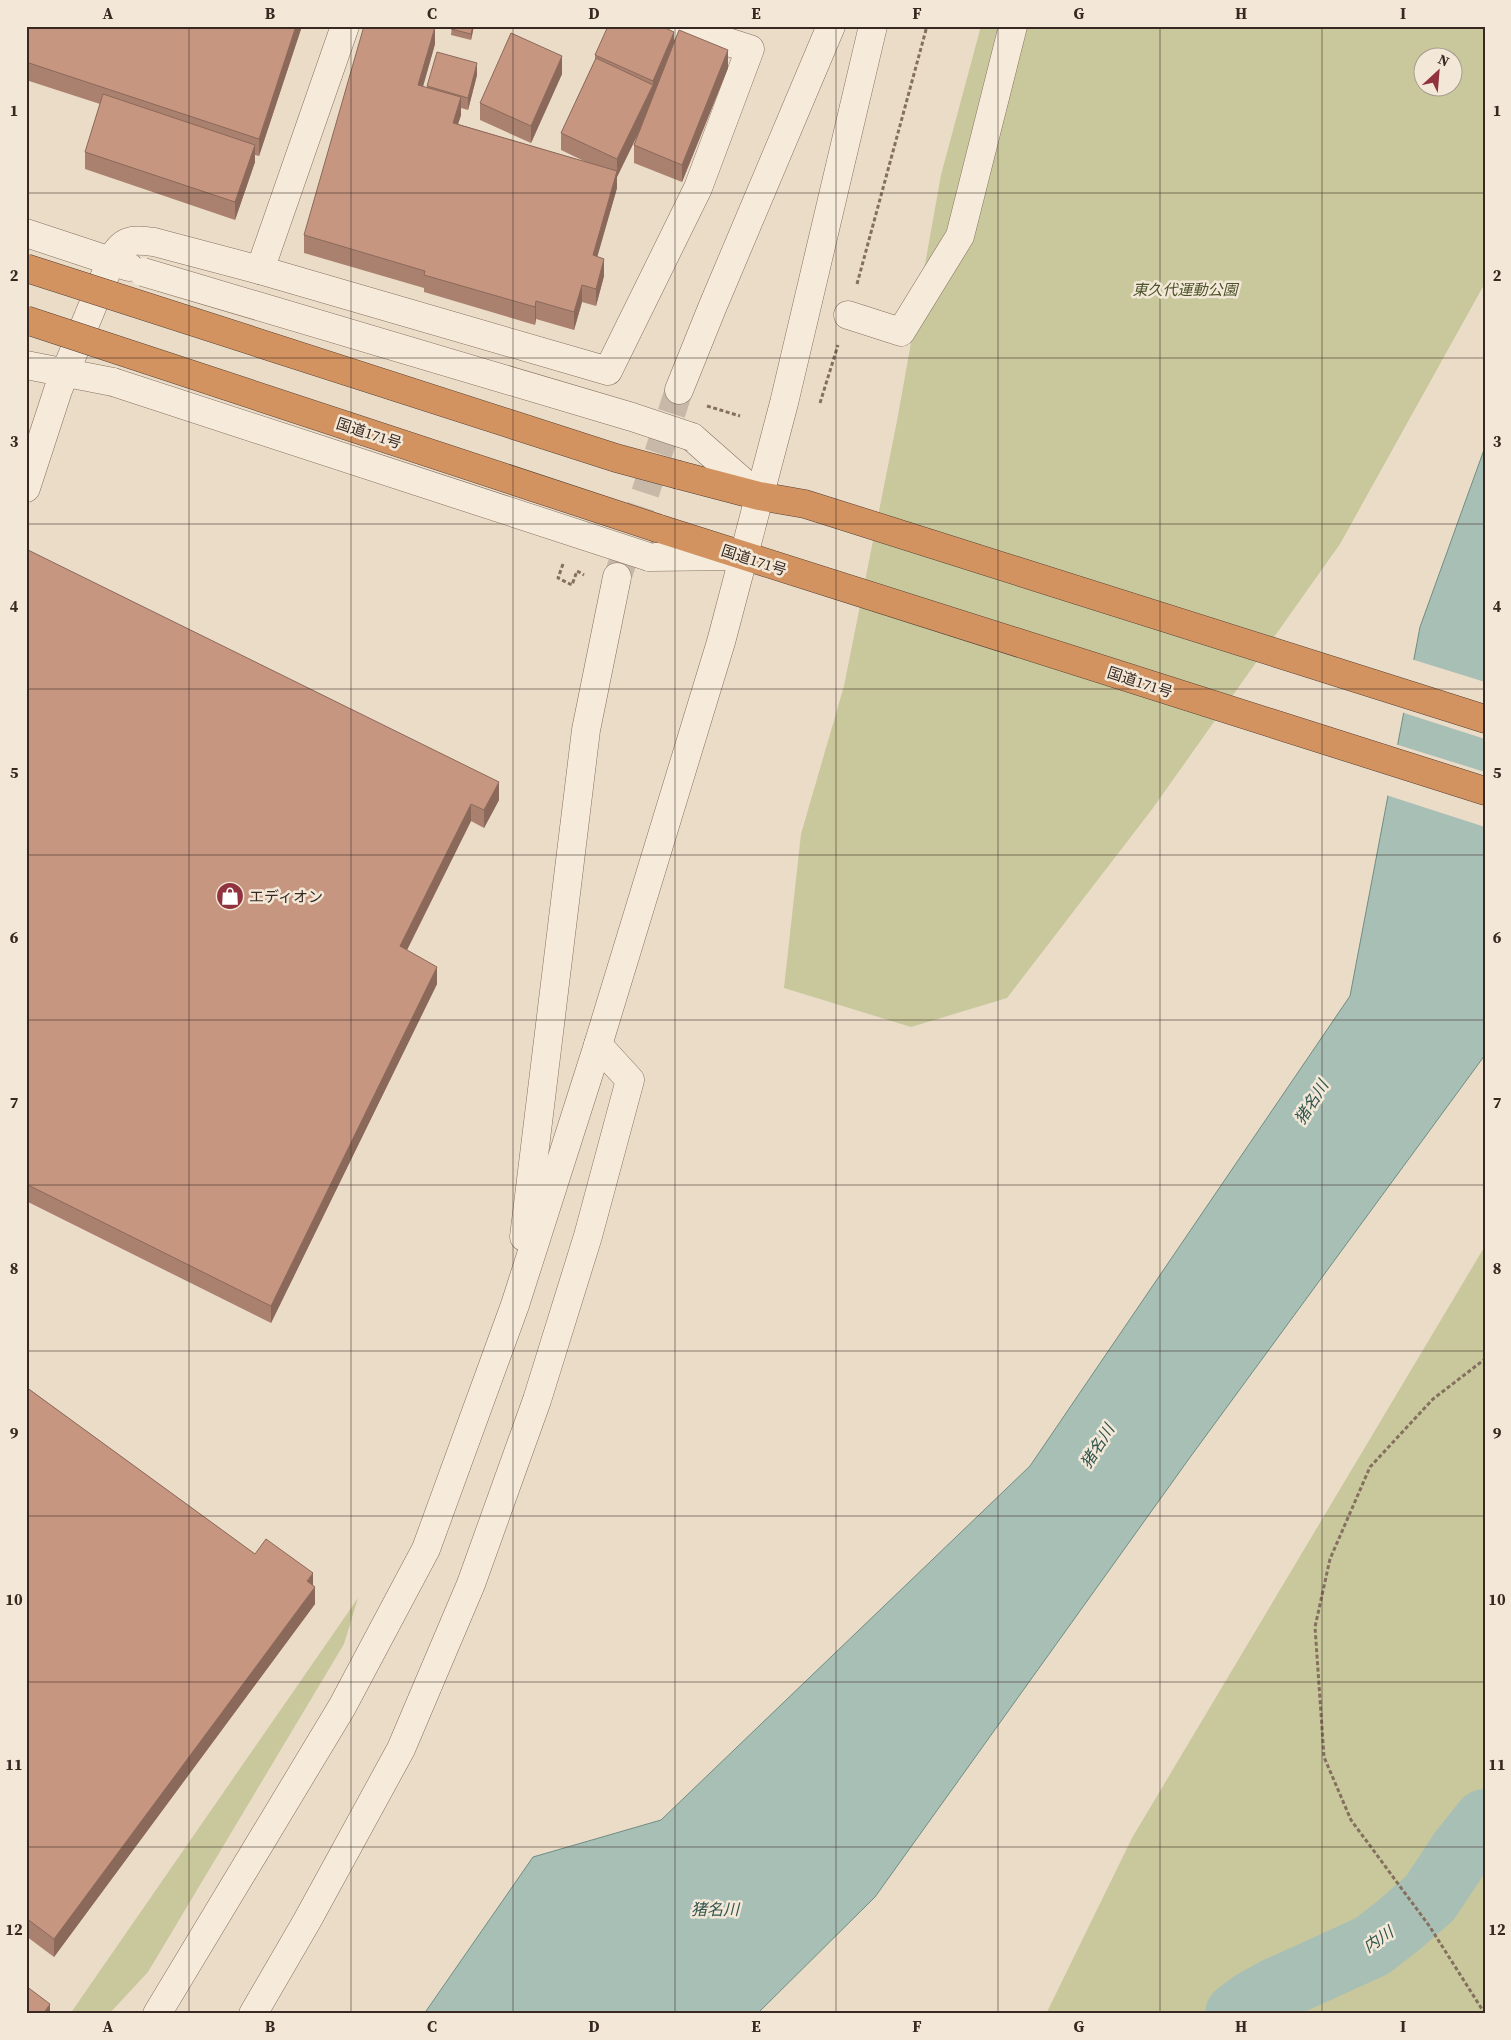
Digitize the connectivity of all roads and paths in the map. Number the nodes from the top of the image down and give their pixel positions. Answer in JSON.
{"nodes":[{"id":1,"x":345,"y":26,"type":"edge"},
{"id":2,"x":676,"y":26,"type":"edge"},
{"id":3,"x":831,"y":26,"type":"edge"},
{"id":4,"x":873,"y":26,"type":"edge"},
{"id":5,"x":927,"y":26,"type":"edge"},
{"id":6,"x":1013,"y":26,"type":"edge"},
{"id":7,"x":26,"y":233,"type":"edge"},
{"id":8,"x":111,"y":261,"type":"junction"},
{"id":9,"x":26,"y":268,"type":"edge"},
{"id":10,"x":260,"y":270,"type":"junction"},
{"id":11,"x":848,"y":316,"type":"junction"},
{"id":12,"x":26,"y":320,"type":"edge"},
{"id":13,"x":26,"y":365,"type":"edge"},
{"id":14,"x":66,"y":373,"type":"junction"},
{"id":15,"x":679,"y":390,"type":"tunnel mouth"},
{"id":16,"x":784,"y":403,"type":"junction"},
{"id":17,"x":26,"y":488,"type":"edge"},
{"id":18,"x":759,"y":496,"type":"junction"},
{"id":19,"x":566,"y":556,"type":"dead end"},
{"id":20,"x":743,"y":556,"type":"junction"},
{"id":21,"x":577,"y":571,"type":"dead end"},
{"id":22,"x":617,"y":577,"type":"tunnel mouth"},
{"id":23,"x":1485,"y":718,"type":"edge"},
{"id":24,"x":1485,"y":790,"type":"edge"},
{"id":25,"x":598,"y":1045,"type":"junction"},
{"id":26,"x":516,"y":1305,"type":"junction"},
{"id":27,"x":1485,"y":1360,"type":"edge"},
{"id":28,"x":157,"y":2014,"type":"edge"},
{"id":29,"x":253,"y":2014,"type":"edge"},
{"id":30,"x":1485,"y":2014,"type":"edge"}],
"edges":[{"from":1,"to":10,"type":"street"},
{"from":2,"to":10,"type":"street"},
{"from":3,"to":15,"type":"street"},
{"from":4,"to":16,"type":"street"},
{"from":5,"to":11,"type":"path"},
{"from":6,"to":11,"type":"street"},
{"from":7,"to":8,"type":"street"},
{"from":8,"to":10,"type":"street"},
{"from":8,"to":14,"type":"street"},
{"from":8,"to":18,"type":"street","bridge":true},
{"from":9,"to":18,"type":"highway","bridge":true},
{"from":11,"to":16,"type":"path"},
{"from":12,"to":20,"type":"highway","name":"国道171号","bridge":true},
{"from":13,"to":14,"type":"street"},
{"from":14,"to":17,"type":"street"},
{"from":14,"to":20,"type":"street","bridge":true},
{"from":16,"to":18,"type":"street"},
{"from":18,"to":20,"type":"street"},
{"from":18,"to":23,"type":"highway"},
{"from":19,"to":21,"type":"path"},
{"from":20,"to":24,"type":"highway","name":"国道171号"},
{"from":20,"to":25,"type":"street"},
{"from":22,"to":26,"type":"street"},
{"from":25,"to":26,"type":"street"},
{"from":25,"to":29,"type":"street"},
{"from":26,"to":28,"type":"street"},
{"from":27,"to":30,"type":"path"}]}
